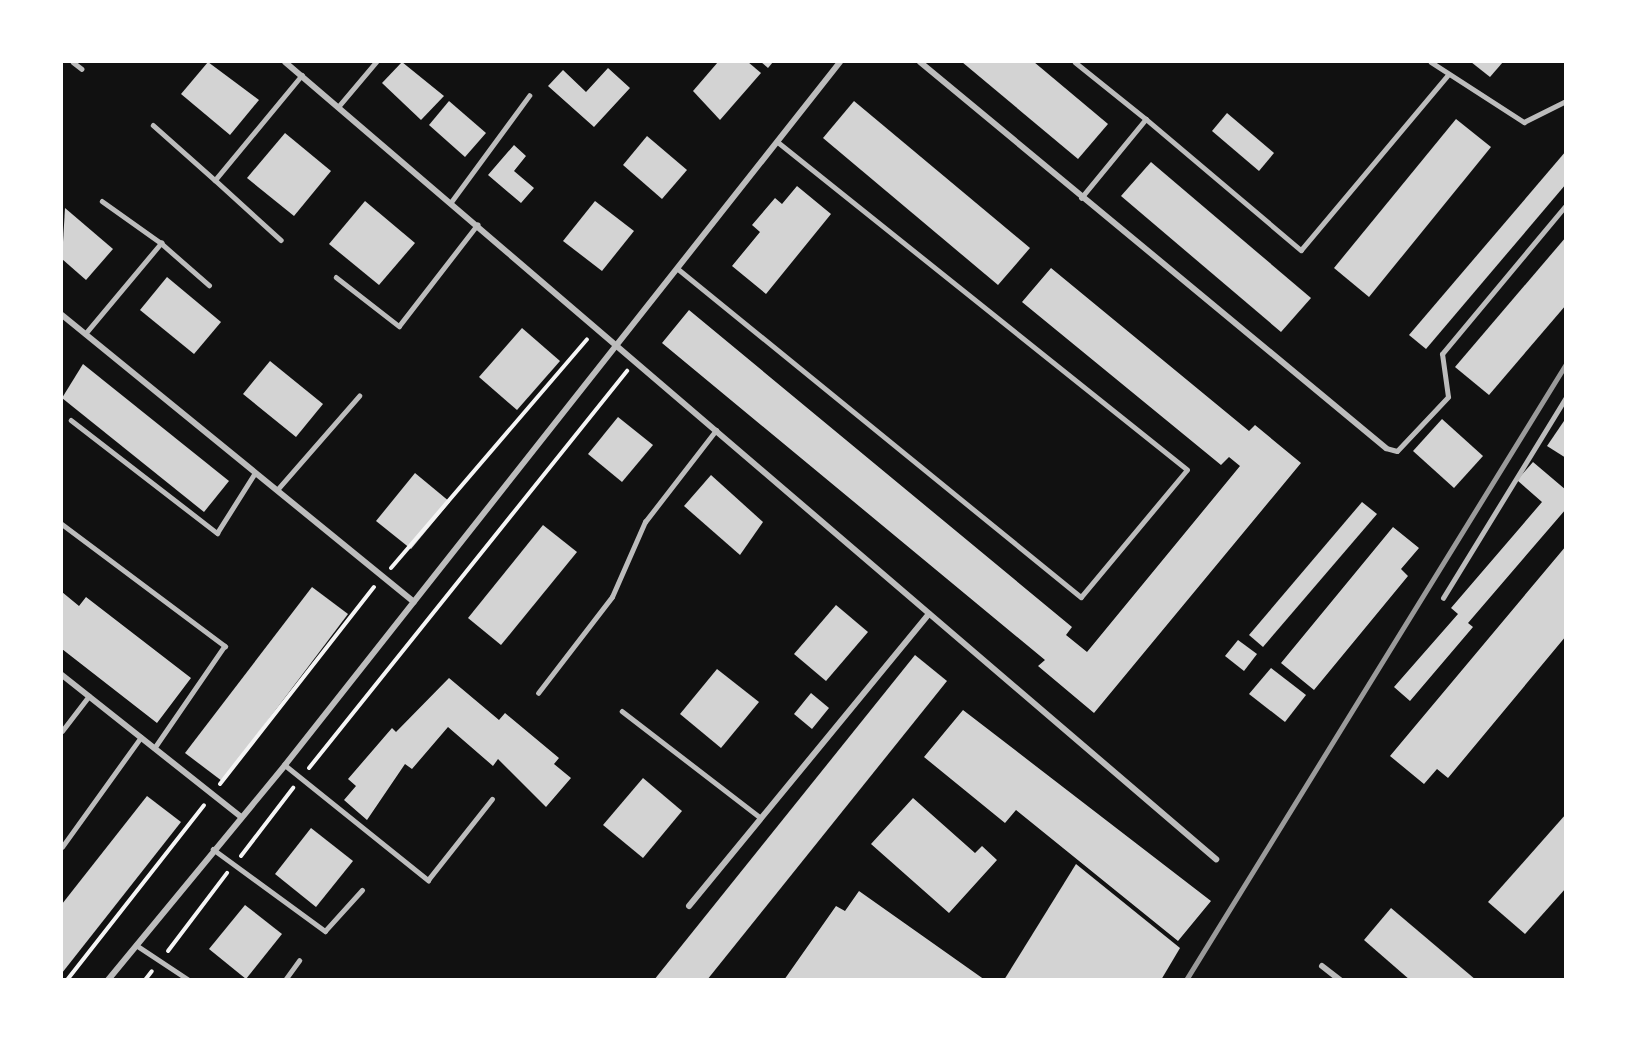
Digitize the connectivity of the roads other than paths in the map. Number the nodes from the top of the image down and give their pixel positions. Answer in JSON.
{"nodes":[{"id":1,"x":73,"y":62,"type":"edge"},
{"id":2,"x":285,"y":62,"type":"edge"},
{"id":3,"x":376,"y":62,"type":"edge"},
{"id":4,"x":840,"y":62,"type":"edge"},
{"id":5,"x":920,"y":62,"type":"edge"},
{"id":6,"x":1075,"y":62,"type":"edge"},
{"id":7,"x":1431,"y":62,"type":"edge"},
{"id":8,"x":82,"y":69,"type":"dead end"},
{"id":9,"x":302,"y":75,"type":"junction"},
{"id":10,"x":1448,"y":75,"type":"junction"},
{"id":11,"x":529,"y":96,"type":"dead end"},
{"id":12,"x":1566,"y":101,"type":"edge"},
{"id":13,"x":338,"y":106,"type":"junction"},
{"id":14,"x":1146,"y":119,"type":"junction"},
{"id":15,"x":153,"y":124,"type":"dead end"},
{"id":16,"x":777,"y":142,"type":"junction"},
{"id":17,"x":215,"y":180,"type":"junction"},
{"id":18,"x":1081,"y":198,"type":"junction"},
{"id":19,"x":102,"y":201,"type":"dead end"},
{"id":20,"x":451,"y":202,"type":"junction"},
{"id":21,"x":1566,"y":205,"type":"edge"},
{"id":22,"x":477,"y":225,"type":"junction"},
{"id":23,"x":281,"y":240,"type":"dead end"},
{"id":24,"x":161,"y":243,"type":"junction"},
{"id":25,"x":677,"y":268,"type":"junction"},
{"id":26,"x":336,"y":277,"type":"dead end"},
{"id":27,"x":209,"y":285,"type":"dead end"},
{"id":28,"x":62,"y":315,"type":"edge"},
{"id":29,"x":85,"y":334,"type":"junction"},
{"id":30,"x":616,"y":347,"type":"junction"},
{"id":31,"x":359,"y":396,"type":"dead end"},
{"id":32,"x":1566,"y":397,"type":"edge"},
{"id":33,"x":71,"y":420,"type":"dead end"},
{"id":34,"x":716,"y":430,"type":"junction"},
{"id":35,"x":1386,"y":448,"type":"joint"},
{"id":36,"x":255,"y":473,"type":"junction"},
{"id":37,"x":277,"y":490,"type":"junction"},
{"id":38,"x":62,"y":524,"type":"edge"},
{"id":39,"x":1443,"y":598,"type":"dead end"},
{"id":40,"x":414,"y":602,"type":"junction"},
{"id":41,"x":929,"y":614,"type":"junction"},
{"id":42,"x":62,"y":675,"type":"edge"},
{"id":43,"x":538,"y":693,"type":"dead end"},
{"id":44,"x":89,"y":696,"type":"junction"},
{"id":45,"x":621,"y":711,"type":"dead end"},
{"id":46,"x":62,"y":731,"type":"edge"},
{"id":47,"x":141,"y":737,"type":"junction"},
{"id":48,"x":155,"y":748,"type":"junction"},
{"id":49,"x":285,"y":765,"type":"junction"},
{"id":50,"x":492,"y":799,"type":"dead end"},
{"id":51,"x":240,"y":816,"type":"junction"},
{"id":52,"x":761,"y":818,"type":"junction"},
{"id":53,"x":62,"y":847,"type":"edge"},
{"id":54,"x":213,"y":849,"type":"junction"},
{"id":55,"x":1216,"y":859,"type":"dead end"},
{"id":56,"x":362,"y":890,"type":"dead end"},
{"id":57,"x":689,"y":906,"type":"dead end"},
{"id":58,"x":136,"y":945,"type":"junction"},
{"id":59,"x":299,"y":961,"type":"dead end"},
{"id":60,"x":1322,"y":966,"type":"dead end"},
{"id":61,"x":108,"y":980,"type":"edge"},
{"id":62,"x":189,"y":980,"type":"edge"},
{"id":63,"x":285,"y":980,"type":"edge"},
{"id":64,"x":1340,"y":980,"type":"edge"}],
"edges":[{"from":1,"to":8,"type":"lane"},
{"from":2,"to":9,"type":"street"},
{"from":3,"to":13,"type":"lane"},
{"from":4,"to":16,"type":"street"},
{"from":5,"to":18,"type":"street"},
{"from":6,"to":14,"type":"lane"},
{"from":7,"to":10,"type":"lane"},
{"from":9,"to":13,"type":"street"},
{"from":9,"to":17,"type":"lane"},
{"from":10,"to":12,"type":"lane"},
{"from":10,"to":14,"type":"lane"},
{"from":11,"to":20,"type":"lane"},
{"from":13,"to":20,"type":"street"},
{"from":14,"to":18,"type":"lane"},
{"from":15,"to":17,"type":"lane"},
{"from":16,"to":25,"type":"street"},
{"from":16,"to":25,"type":"lane"},
{"from":17,"to":23,"type":"lane"},
{"from":18,"to":35,"type":"street"},
{"from":19,"to":24,"type":"lane"},
{"from":20,"to":22,"type":"street"},
{"from":21,"to":35,"type":"lane"},
{"from":22,"to":26,"type":"lane"},
{"from":22,"to":30,"type":"street"},
{"from":24,"to":27,"type":"lane"},
{"from":24,"to":29,"type":"lane"},
{"from":25,"to":30,"type":"street"},
{"from":28,"to":29,"type":"street"},
{"from":29,"to":36,"type":"street"},
{"from":30,"to":34,"type":"street"},
{"from":30,"to":40,"type":"street"},
{"from":31,"to":37,"type":"lane"},
{"from":32,"to":39,"type":"lane"},
{"from":33,"to":36,"type":"lane"},
{"from":34,"to":41,"type":"street"},
{"from":34,"to":43,"type":"lane"},
{"from":36,"to":37,"type":"street"},
{"from":37,"to":40,"type":"street"},
{"from":38,"to":48,"type":"lane"},
{"from":40,"to":49,"type":"street"},
{"from":41,"to":52,"type":"street"},
{"from":41,"to":55,"type":"street"},
{"from":42,"to":44,"type":"street"},
{"from":44,"to":46,"type":"lane"},
{"from":44,"to":47,"type":"street"},
{"from":45,"to":52,"type":"lane"},
{"from":47,"to":48,"type":"street"},
{"from":47,"to":53,"type":"lane"},
{"from":48,"to":51,"type":"street"},
{"from":49,"to":50,"type":"lane"},
{"from":49,"to":51,"type":"street"},
{"from":51,"to":54,"type":"street"},
{"from":52,"to":57,"type":"street"},
{"from":54,"to":56,"type":"lane"},
{"from":54,"to":58,"type":"street"},
{"from":58,"to":61,"type":"street"},
{"from":58,"to":62,"type":"lane"},
{"from":59,"to":63,"type":"lane"},
{"from":60,"to":64,"type":"street"}]}
